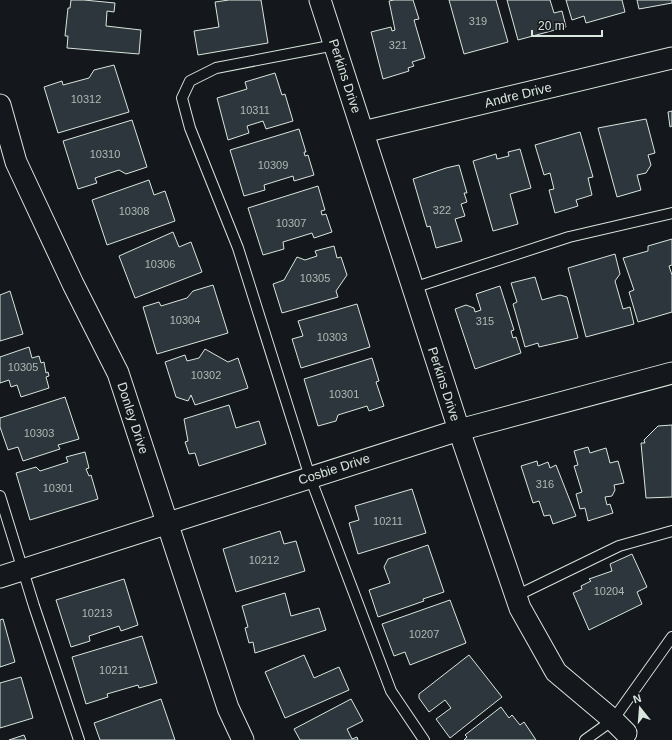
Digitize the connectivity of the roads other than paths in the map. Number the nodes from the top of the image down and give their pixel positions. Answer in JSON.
{"nodes":[{"id":1,"x":320,"y":0,"type":"edge"},
{"id":2,"x":335,"y":45,"type":"junction"},
{"id":3,"x":672,"y":58,"type":"edge"},
{"id":4,"x":0,"y":105,"type":"edge"},
{"id":5,"x":363,"y":132,"type":"junction"},
{"id":6,"x":672,"y":213,"type":"edge"},
{"id":7,"x":413,"y":288,"type":"junction"},
{"id":8,"x":672,"y":373,"type":"edge"},
{"id":9,"x":459,"y":430,"type":"junction"},
{"id":10,"x":310,"y":477,"type":"junction"},
{"id":11,"x":0,"y":496,"type":"edge"},
{"id":12,"x":168,"y":522,"type":"junction"},
{"id":13,"x":672,"y":530,"type":"edge"},
{"id":14,"x":22,"y":570,"type":"junction"},
{"id":15,"x":0,"y":577,"type":"edge"},
{"id":16,"x":516,"y":596,"type":"junction"},
{"id":17,"x":672,"y":637,"type":"edge"},
{"id":18,"x":620,"y":726,"type":"junction"},
{"id":19,"x":79,"y":740,"type":"edge"},
{"id":20,"x":243,"y":740,"type":"edge"},
{"id":21,"x":424,"y":740,"type":"edge"},
{"id":22,"x":585,"y":740,"type":"edge"}],
"edges":[{"from":1,"to":2,"type":"street","name":"Perkins Drive"},
{"from":2,"to":5,"type":"street","name":"Perkins Drive"},
{"from":2,"to":10,"type":"lane"},
{"from":3,"to":5,"type":"street","name":"Andre Drive"},
{"from":4,"to":12,"type":"street","name":"Donley Drive"},
{"from":5,"to":7,"type":"street","name":"Perkins Drive"},
{"from":6,"to":7,"type":"lane"},
{"from":7,"to":9,"type":"street","name":"Perkins Drive"},
{"from":8,"to":9,"type":"street","name":"Cosbie Drive"},
{"from":9,"to":10,"type":"street","name":"Cosbie Drive"},
{"from":9,"to":16,"type":"street","name":"Perkins Drive"},
{"from":10,"to":12,"type":"street","name":"Cosbie Drive"},
{"from":10,"to":21,"type":"lane"},
{"from":11,"to":14,"type":"lane"},
{"from":12,"to":14,"type":"street","name":"Cosbie Drive"},
{"from":12,"to":20,"type":"street","name":"Donley Drive"},
{"from":13,"to":16,"type":"lane"},
{"from":14,"to":15,"type":"street","name":"Cosbie Drive"},
{"from":14,"to":19,"type":"lane"},
{"from":16,"to":18,"type":"street","name":"Perkins Drive"},
{"from":17,"to":18,"type":"lane"},
{"from":18,"to":22,"type":"lane"}]}
